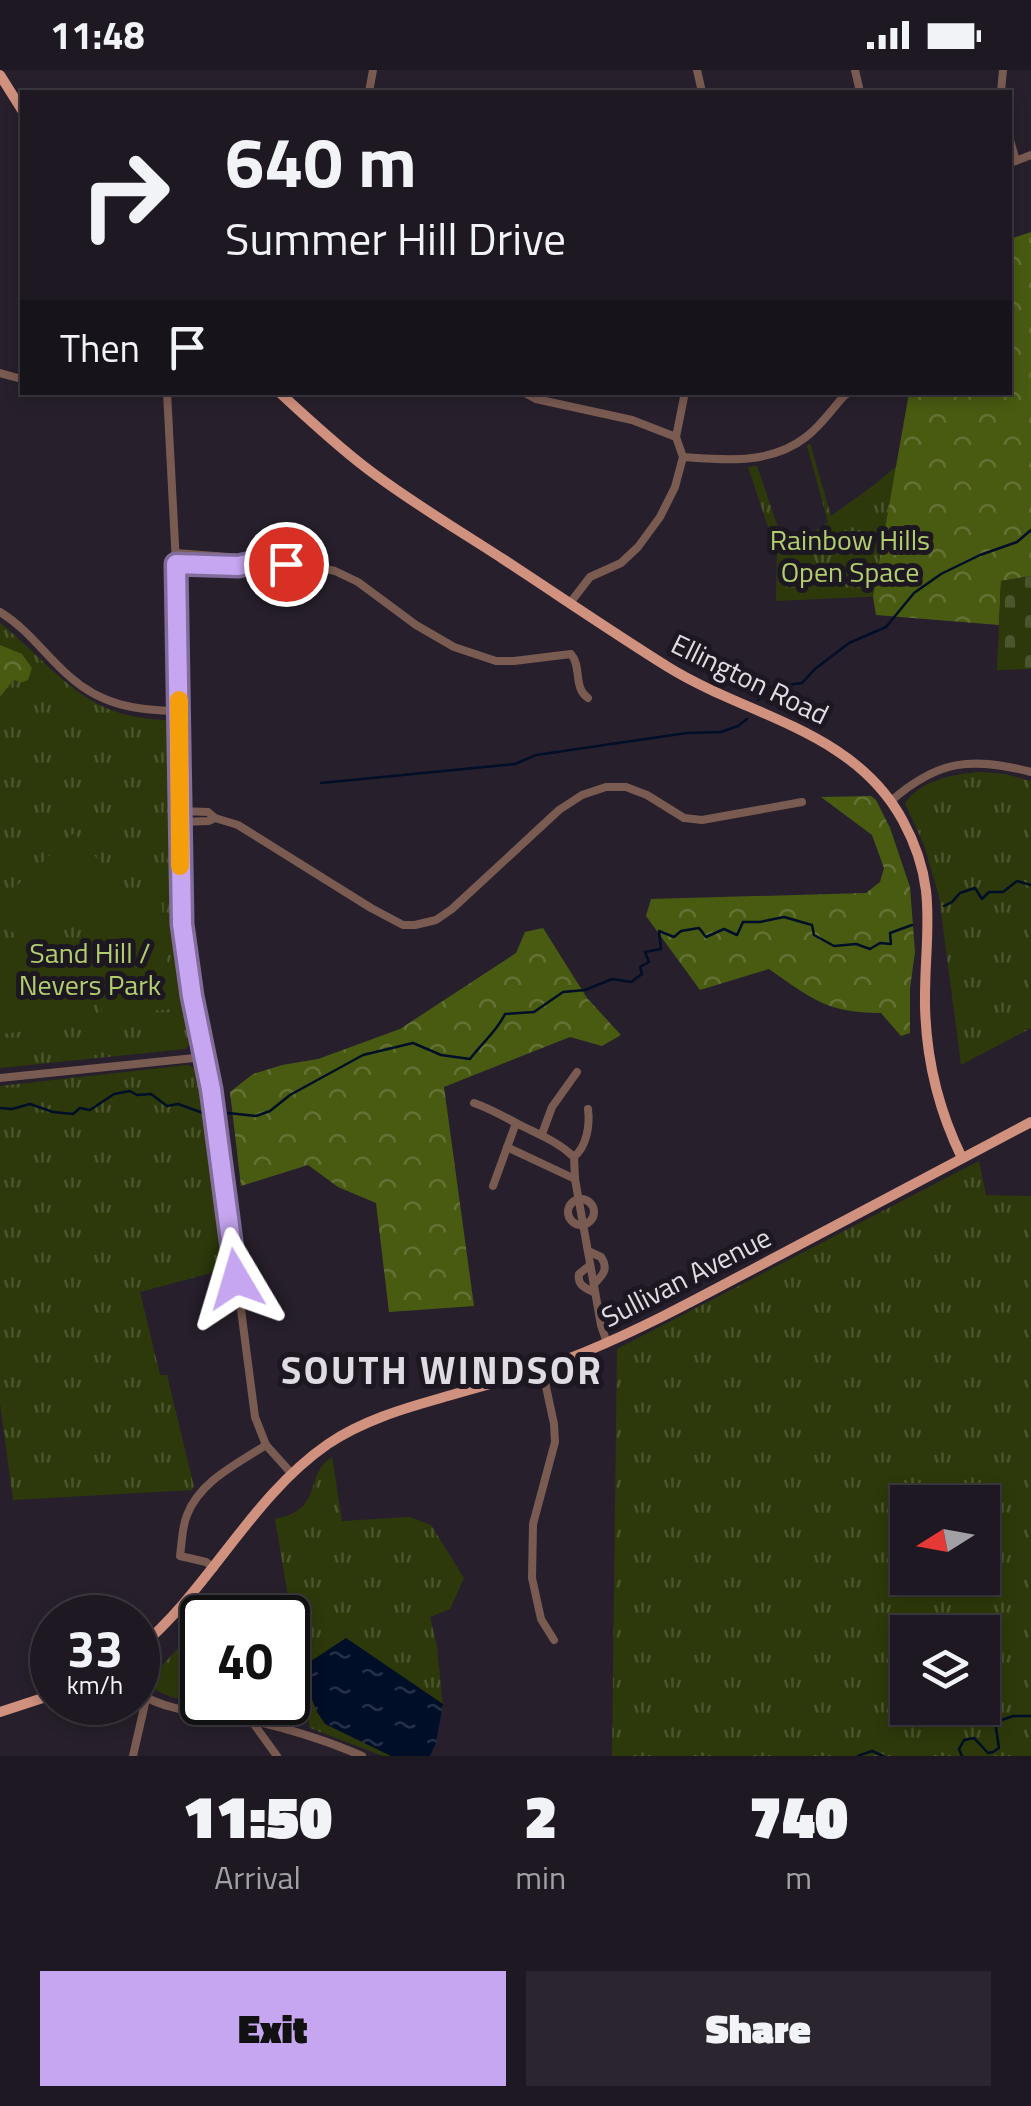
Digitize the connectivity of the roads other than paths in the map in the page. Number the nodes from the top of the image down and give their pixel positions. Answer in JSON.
{"nodes":[{"id":1,"x":361,"y":70,"type":"edge"},
{"id":2,"x":373,"y":71,"type":"edge"},
{"id":3,"x":0,"y":76,"type":"edge"},
{"id":4,"x":20,"y":107,"type":"edge"},
{"id":5,"x":1031,"y":155,"type":"edge"},
{"id":6,"x":1013,"y":162,"type":"edge"},
{"id":7,"x":0,"y":373,"type":"edge"},
{"id":8,"x":18,"y":378,"type":"dead end"},
{"id":9,"x":167,"y":395,"type":"edge"},
{"id":10,"x":283,"y":395,"type":"edge"},
{"id":11,"x":529,"y":395,"type":"edge"},
{"id":12,"x":684,"y":395,"type":"edge"},
{"id":13,"x":846,"y":395,"type":"edge"},
{"id":14,"x":676,"y":437,"type":"junction"},
{"id":15,"x":683,"y":457,"type":"junction"},
{"id":16,"x":176,"y":552,"type":"junction"},
{"id":17,"x":256,"y":562,"type":"junction"},
{"id":18,"x":176,"y":564,"type":"junction"},
{"id":19,"x":570,"y":603,"type":"junction"},
{"id":20,"x":0,"y":612,"type":"edge"},
{"id":21,"x":588,"y":698,"type":"dead end"},
{"id":22,"x":179,"y":711,"type":"junction"},
{"id":23,"x":1031,"y":772,"type":"edge"},
{"id":24,"x":891,"y":800,"type":"junction"},
{"id":25,"x":802,"y":802,"type":"dead end"},
{"id":26,"x":180,"y":811,"type":"junction"},
{"id":27,"x":215,"y":818,"type":"junction"},
{"id":28,"x":180,"y":822,"type":"junction"},
{"id":29,"x":204,"y":1057,"type":"junction"},
{"id":30,"x":578,"y":1072,"type":"dead end"},
{"id":31,"x":0,"y":1078,"type":"edge"},
{"id":32,"x":474,"y":1103,"type":"dead end"},
{"id":33,"x":588,"y":1109,"type":"dead end"},
{"id":34,"x":1031,"y":1122,"type":"edge"},
{"id":35,"x":516,"y":1123,"type":"junction"},
{"id":36,"x":542,"y":1134,"type":"junction"},
{"id":37,"x":508,"y":1147,"type":"junction"},
{"id":38,"x":574,"y":1156,"type":"junction"},
{"id":39,"x":962,"y":1158,"type":"junction"},
{"id":40,"x":575,"y":1179,"type":"junction"},
{"id":41,"x":493,"y":1186,"type":"dead end"},
{"id":42,"x":588,"y":1251,"type":"junction"},
{"id":43,"x":590,"y":1265,"type":"junction"},
{"id":44,"x":594,"y":1288,"type":"junction"},
{"id":45,"x":606,"y":1343,"type":"junction"},
{"id":46,"x":542,"y":1368,"type":"junction"},
{"id":47,"x":266,"y":1445,"type":"junction"},
{"id":48,"x":292,"y":1474,"type":"junction"},
{"id":49,"x":214,"y":1568,"type":"junction"},
{"id":50,"x":160,"y":1629,"type":"edge"},
{"id":51,"x":554,"y":1640,"type":"dead end"},
{"id":52,"x":30,"y":1702,"type":"edge"},
{"id":53,"x":0,"y":1712,"type":"edge"},
{"id":54,"x":140,"y":1725,"type":"edge"},
{"id":55,"x":255,"y":1725,"type":"edge"},
{"id":56,"x":270,"y":1725,"type":"edge"},
{"id":57,"x":133,"y":1756,"type":"edge"},
{"id":58,"x":278,"y":1756,"type":"edge"},
{"id":59,"x":362,"y":1756,"type":"edge"}],
"edges":[{"from":1,"to":2,"type":"street"},
{"from":3,"to":4,"type":"main road"},
{"from":5,"to":6,"type":"street"},
{"from":7,"to":8,"type":"street"},
{"from":9,"to":16,"type":"street"},
{"from":10,"to":19,"type":"main road","name":"Ellington Road"},
{"from":11,"to":14,"type":"street"},
{"from":12,"to":14,"type":"street"},
{"from":13,"to":15,"type":"street"},
{"from":14,"to":15,"type":"street"},
{"from":15,"to":19,"type":"street"},
{"from":16,"to":17,"type":"street"},
{"from":16,"to":18,"type":"street"},
{"from":17,"to":18,"type":"street"},
{"from":17,"to":21,"type":"street"},
{"from":18,"to":22,"type":"street"},
{"from":19,"to":24,"type":"main road","name":"Ellington Road"},
{"from":20,"to":22,"type":"street"},
{"from":22,"to":26,"type":"street"},
{"from":23,"to":24,"type":"street"},
{"from":24,"to":39,"type":"main road","name":"Ellington Road"},
{"from":25,"to":27,"type":"street"},
{"from":26,"to":27,"type":"street"},
{"from":26,"to":28,"type":"street"},
{"from":27,"to":28,"type":"street"},
{"from":28,"to":29,"type":"street"},
{"from":29,"to":31,"type":"street"},
{"from":29,"to":47,"type":"street"},
{"from":30,"to":36,"type":"street"},
{"from":32,"to":35,"type":"street"},
{"from":33,"to":38,"type":"street"},
{"from":34,"to":39,"type":"main road","name":"Sullivan Avenue"},
{"from":35,"to":36,"type":"street"},
{"from":35,"to":37,"type":"street"},
{"from":36,"to":38,"type":"street"},
{"from":37,"to":40,"type":"street"},
{"from":37,"to":41,"type":"street"},
{"from":38,"to":40,"type":"street"},
{"from":39,"to":45,"type":"main road","name":"Sullivan Avenue"},
{"from":40,"to":42,"type":"street"},
{"from":42,"to":43,"type":"street"},
{"from":42,"to":44,"type":"street"},
{"from":43,"to":44,"type":"street"},
{"from":43,"to":44,"type":"street"},
{"from":44,"to":45,"type":"street"},
{"from":45,"to":46,"type":"main road","name":"Sullivan Avenue"},
{"from":46,"to":48,"type":"main road","name":"Sullivan Avenue"},
{"from":46,"to":51,"type":"street"},
{"from":47,"to":48,"type":"street"},
{"from":47,"to":49,"type":"street"},
{"from":48,"to":49,"type":"main road","name":"Sullivan Avenue"},
{"from":49,"to":50,"type":"main road","name":"Sullivan Avenue"},
{"from":52,"to":53,"type":"main road"},
{"from":54,"to":57,"type":"street"},
{"from":55,"to":58,"type":"street"},
{"from":56,"to":59,"type":"street"}]}
